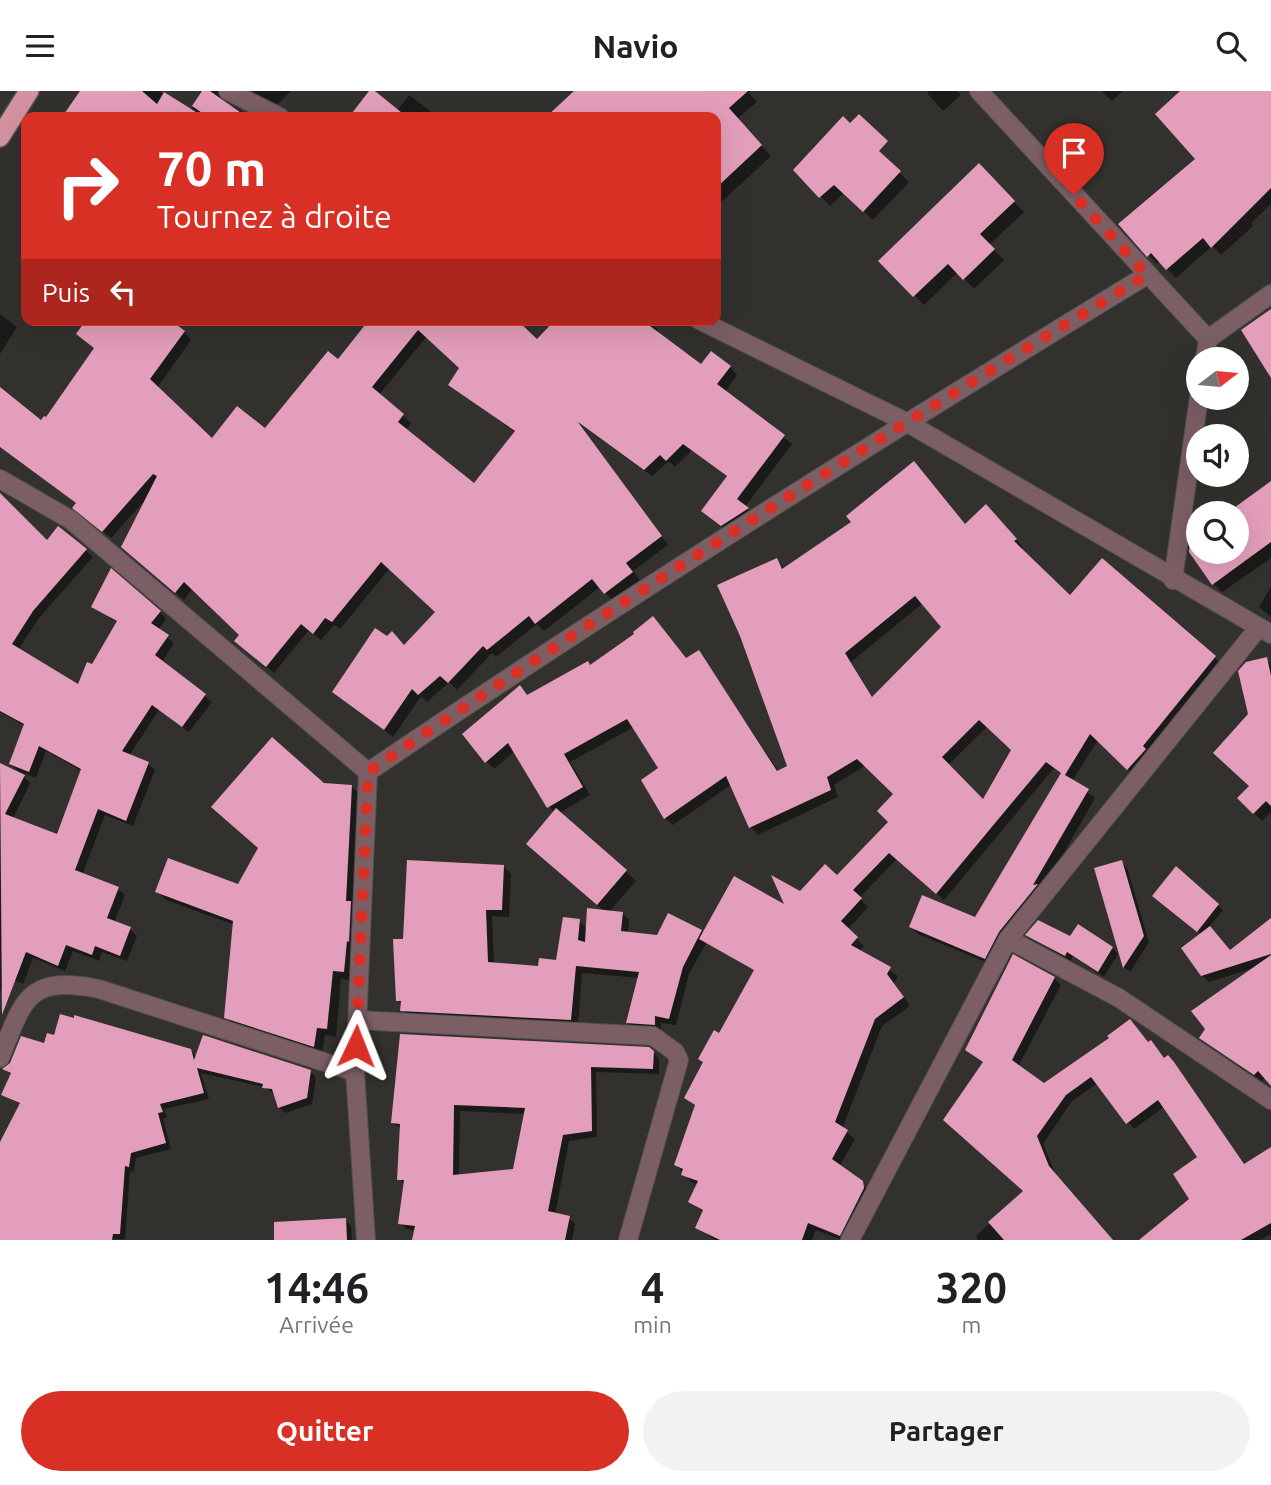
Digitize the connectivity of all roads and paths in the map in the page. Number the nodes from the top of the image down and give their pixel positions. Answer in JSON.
{"nodes":[{"id":1,"x":29,"y":91,"type":"edge"},
{"id":2,"x":228,"y":91,"type":"edge"},
{"id":3,"x":979,"y":91,"type":"edge"},
{"id":4,"x":270,"y":112,"type":"edge"},
{"id":5,"x":0,"y":137,"type":"edge"},
{"id":6,"x":1147,"y":275,"type":"junction"},
{"id":7,"x":1271,"y":294,"type":"edge"},
{"id":8,"x":711,"y":326,"type":"edge"},
{"id":9,"x":1208,"y":339,"type":"junction"},
{"id":10,"x":1207,"y":347,"type":"edge"},
{"id":11,"x":1197,"y":410,"type":"edge"},
{"id":12,"x":906,"y":422,"type":"junction"},
{"id":13,"x":0,"y":479,"type":"edge"},
{"id":14,"x":1173,"y":580,"type":"junction"},
{"id":15,"x":1265,"y":631,"type":"edge"},
{"id":16,"x":368,"y":772,"type":"junction"},
{"id":17,"x":1008,"y":939,"type":"junction"},
{"id":18,"x":357,"y":1020,"type":"junction"},
{"id":19,"x":0,"y":1058,"type":"edge"},
{"id":20,"x":355,"y":1072,"type":"junction"},
{"id":21,"x":1271,"y":1100,"type":"edge"},
{"id":22,"x":366,"y":1240,"type":"edge"},
{"id":23,"x":628,"y":1240,"type":"edge"},
{"id":24,"x":850,"y":1240,"type":"edge"}],
"edges":[{"from":1,"to":5,"type":"highway"},
{"from":2,"to":4,"type":"street"},
{"from":3,"to":6,"type":"street"},
{"from":6,"to":9,"type":"street"},
{"from":6,"to":12,"type":"street"},
{"from":7,"to":9,"type":"street"},
{"from":8,"to":12,"type":"street"},
{"from":9,"to":10,"type":"street"},
{"from":11,"to":14,"type":"street"},
{"from":12,"to":14,"type":"street"},
{"from":12,"to":16,"type":"street"},
{"from":13,"to":16,"type":"street"},
{"from":14,"to":15,"type":"street"},
{"from":15,"to":17,"type":"street"},
{"from":16,"to":18,"type":"street"},
{"from":17,"to":21,"type":"street"},
{"from":17,"to":24,"type":"street"},
{"from":18,"to":20,"type":"street"},
{"from":18,"to":23,"type":"street"},
{"from":19,"to":20,"type":"street"},
{"from":20,"to":22,"type":"street"}]}
